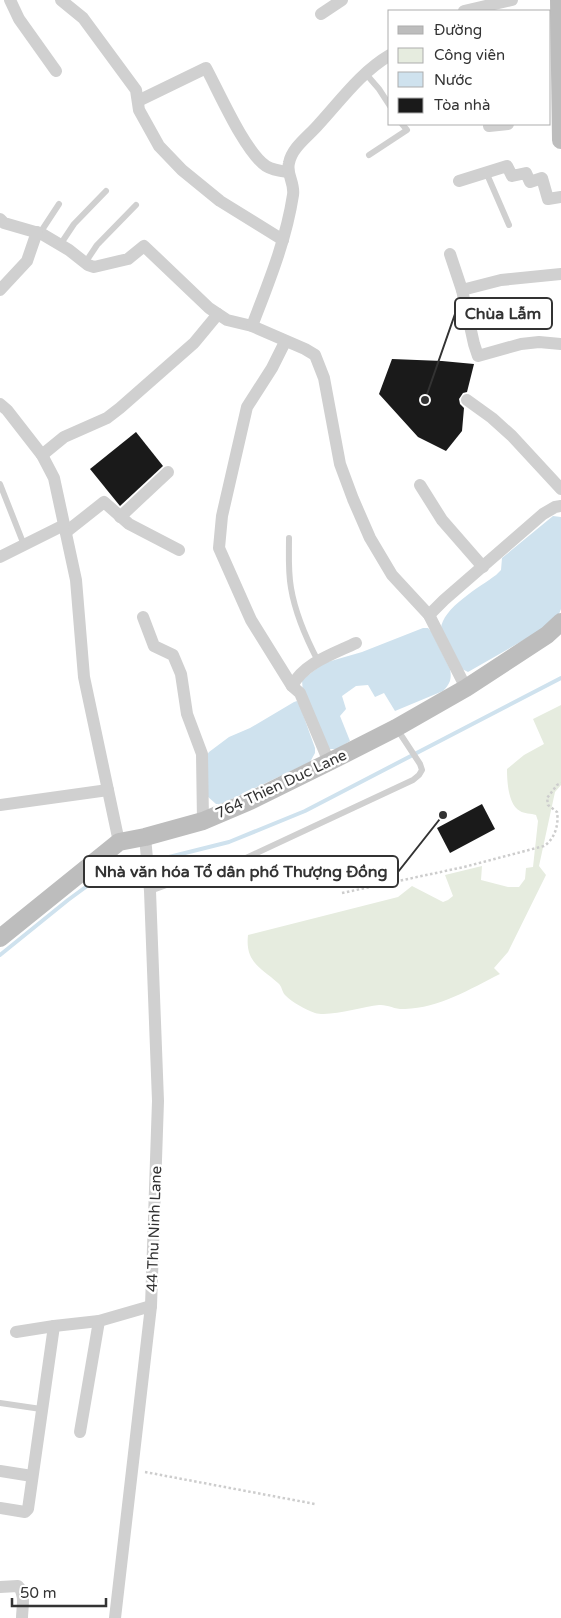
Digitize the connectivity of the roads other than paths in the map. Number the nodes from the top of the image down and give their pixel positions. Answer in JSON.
{"nodes":[{"id":1,"x":10,"y":0,"type":"edge"},
{"id":2,"x":61,"y":0,"type":"edge"},
{"id":3,"x":342,"y":0,"type":"edge"},
{"id":4,"x":512,"y":0,"type":"edge"},
{"id":5,"x":559,"y":0,"type":"edge"},
{"id":6,"x":468,"y":10,"type":"edge"},
{"id":7,"x":321,"y":14,"type":"dead end"},
{"id":8,"x":388,"y":56,"type":"edge"},
{"id":9,"x":56,"y":72,"type":"dead end"},
{"id":10,"x":366,"y":74,"type":"junction"},
{"id":11,"x":138,"y":101,"type":"junction"},
{"id":12,"x":388,"y":103,"type":"edge"},
{"id":13,"x":561,"y":118,"type":"edge"},
{"id":14,"x":403,"y":125,"type":"edge"},
{"id":15,"x":499,"y":125,"type":"edge"},
{"id":16,"x":490,"y":126,"type":"dead end"},
{"id":17,"x":561,"y":140,"type":"edge"},
{"id":18,"x":369,"y":155,"type":"dead end"},
{"id":19,"x":288,"y":172,"type":"junction"},
{"id":20,"x":486,"y":172,"type":"junction"},
{"id":21,"x":459,"y":181,"type":"dead end"},
{"id":22,"x":106,"y":191,"type":"dead end"},
{"id":23,"x":561,"y":197,"type":"edge"},
{"id":24,"x":59,"y":204,"type":"dead end"},
{"id":25,"x":136,"y":205,"type":"dead end"},
{"id":26,"x":0,"y":219,"type":"edge"},
{"id":27,"x":509,"y":225,"type":"dead end"},
{"id":28,"x":38,"y":233,"type":"junction"},
{"id":29,"x":283,"y":240,"type":"junction"},
{"id":30,"x":60,"y":245,"type":"junction"},
{"id":31,"x":450,"y":254,"type":"dead end"},
{"id":32,"x":85,"y":263,"type":"junction"},
{"id":33,"x":561,"y":274,"type":"edge"},
{"id":34,"x":0,"y":290,"type":"edge"},
{"id":35,"x":462,"y":290,"type":"junction"},
{"id":36,"x":218,"y":314,"type":"junction"},
{"id":37,"x":252,"y":326,"type":"junction"},
{"id":38,"x":285,"y":342,"type":"junction"},
{"id":39,"x":561,"y":344,"type":"edge"},
{"id":40,"x":466,"y":400,"type":"dead end"},
{"id":41,"x":0,"y":404,"type":"edge"},
{"id":42,"x":42,"y":455,"type":"junction"},
{"id":43,"x":168,"y":472,"type":"dead end"},
{"id":44,"x":0,"y":484,"type":"edge"},
{"id":45,"x":420,"y":485,"type":"dead end"},
{"id":46,"x":561,"y":489,"type":"edge"},
{"id":47,"x":561,"y":506,"type":"edge"},
{"id":48,"x":120,"y":517,"type":"junction"},
{"id":49,"x":65,"y":529,"type":"junction"},
{"id":50,"x":289,"y":538,"type":"dead end"},
{"id":51,"x":24,"y":545,"type":"junction"},
{"id":52,"x":179,"y":550,"type":"dead end"},
{"id":53,"x":0,"y":557,"type":"edge"},
{"id":54,"x":483,"y":567,"type":"junction"},
{"id":55,"x":143,"y":616,"type":"dead end"},
{"id":56,"x":428,"y":616,"type":"junction"},
{"id":57,"x":560,"y":624,"type":"edge"},
{"id":58,"x":356,"y":643,"type":"dead end"},
{"id":59,"x":318,"y":662,"type":"junction"},
{"id":60,"x":292,"y":686,"type":"junction"},
{"id":61,"x":466,"y":688,"type":"junction"},
{"id":62,"x":396,"y":728,"type":"junction"},
{"id":63,"x":330,"y":762,"type":"junction"},
{"id":64,"x":108,"y":790,"type":"junction"},
{"id":65,"x":0,"y":805,"type":"edge"},
{"id":66,"x":203,"y":821,"type":"junction"},
{"id":67,"x":145,"y":837,"type":"junction"},
{"id":68,"x":119,"y":842,"type":"junction"},
{"id":69,"x":150,"y":891,"type":"junction"},
{"id":70,"x":0,"y":938,"type":"edge"},
{"id":71,"x":152,"y":1306,"type":"junction"},
{"id":72,"x":99,"y":1321,"type":"junction"},
{"id":73,"x":54,"y":1326,"type":"junction"},
{"id":74,"x":16,"y":1332,"type":"dead end"},
{"id":75,"x":0,"y":1403,"type":"edge"},
{"id":76,"x":41,"y":1409,"type":"junction"},
{"id":77,"x":80,"y":1432,"type":"dead end"},
{"id":78,"x":0,"y":1471,"type":"edge"},
{"id":79,"x":32,"y":1476,"type":"junction"},
{"id":80,"x":0,"y":1508,"type":"edge"},
{"id":81,"x":0,"y":1587,"type":"edge"},
{"id":82,"x":22,"y":1618,"type":"edge"},
{"id":83,"x":115,"y":1618,"type":"edge"}],
"edges":[{"from":1,"to":9,"type":"street"},
{"from":2,"to":11,"type":"street"},
{"from":3,"to":7,"type":"street"},
{"from":4,"to":6,"type":"street"},
{"from":5,"to":13,"type":"street"},
{"from":8,"to":10,"type":"street"},
{"from":10,"to":12,"type":"lane"},
{"from":10,"to":19,"type":"street"},
{"from":11,"to":19,"type":"street"},
{"from":11,"to":29,"type":"street"},
{"from":13,"to":17,"type":"street"},
{"from":14,"to":18,"type":"lane"},
{"from":15,"to":16,"type":"street"},
{"from":19,"to":29,"type":"street"},
{"from":20,"to":21,"type":"street"},
{"from":20,"to":23,"type":"street"},
{"from":20,"to":27,"type":"lane"},
{"from":22,"to":30,"type":"lane"},
{"from":24,"to":28,"type":"lane"},
{"from":25,"to":32,"type":"lane"},
{"from":26,"to":28,"type":"street"},
{"from":28,"to":30,"type":"street"},
{"from":28,"to":34,"type":"street"},
{"from":29,"to":37,"type":"street"},
{"from":30,"to":32,"type":"street"},
{"from":31,"to":35,"type":"street"},
{"from":32,"to":36,"type":"street"},
{"from":33,"to":35,"type":"street"},
{"from":35,"to":39,"type":"street"},
{"from":36,"to":37,"type":"street"},
{"from":36,"to":42,"type":"street"},
{"from":37,"to":38,"type":"street"},
{"from":38,"to":56,"type":"street"},
{"from":38,"to":60,"type":"street"},
{"from":40,"to":46,"type":"street"},
{"from":41,"to":42,"type":"street"},
{"from":42,"to":49,"type":"street"},
{"from":43,"to":48,"type":"street"},
{"from":44,"to":51,"type":"lane"},
{"from":45,"to":54,"type":"street"},
{"from":47,"to":54,"type":"street"},
{"from":48,"to":49,"type":"street"},
{"from":48,"to":52,"type":"street"},
{"from":49,"to":51,"type":"street"},
{"from":49,"to":64,"type":"street"},
{"from":50,"to":59,"type":"lane"},
{"from":51,"to":53,"type":"street"},
{"from":54,"to":56,"type":"street"},
{"from":55,"to":66,"type":"street"},
{"from":56,"to":61,"type":"street"},
{"from":57,"to":61,"type":"street","name":"764 Thien Duc Lane"},
{"from":58,"to":59,"type":"street"},
{"from":59,"to":60,"type":"street"},
{"from":60,"to":63,"type":"street"},
{"from":61,"to":62,"type":"street","name":"764 Thien Duc Lane"},
{"from":62,"to":63,"type":"street","name":"764 Thien Duc Lane"},
{"from":62,"to":69,"type":"lane"},
{"from":63,"to":66,"type":"street","name":"764 Thien Duc Lane"},
{"from":64,"to":65,"type":"street"},
{"from":64,"to":68,"type":"street"},
{"from":66,"to":67,"type":"street","name":"764 Thien Duc Lane"},
{"from":67,"to":68,"type":"street","name":"764 Thien Duc Lane"},
{"from":67,"to":69,"type":"street","name":"44 Thu Ninh Lane"},
{"from":68,"to":70,"type":"street","name":"764 Thien Duc Lane"},
{"from":69,"to":71,"type":"street","name":"44 Thu Ninh Lane"},
{"from":71,"to":72,"type":"street"},
{"from":71,"to":83,"type":"street","name":"44 Thu Ninh Lane"},
{"from":72,"to":73,"type":"street"},
{"from":72,"to":77,"type":"street"},
{"from":73,"to":74,"type":"street"},
{"from":73,"to":76,"type":"street"},
{"from":75,"to":76,"type":"lane"},
{"from":76,"to":79,"type":"street"},
{"from":78,"to":79,"type":"street"},
{"from":79,"to":80,"type":"street"},
{"from":81,"to":82,"type":"street"}]}
